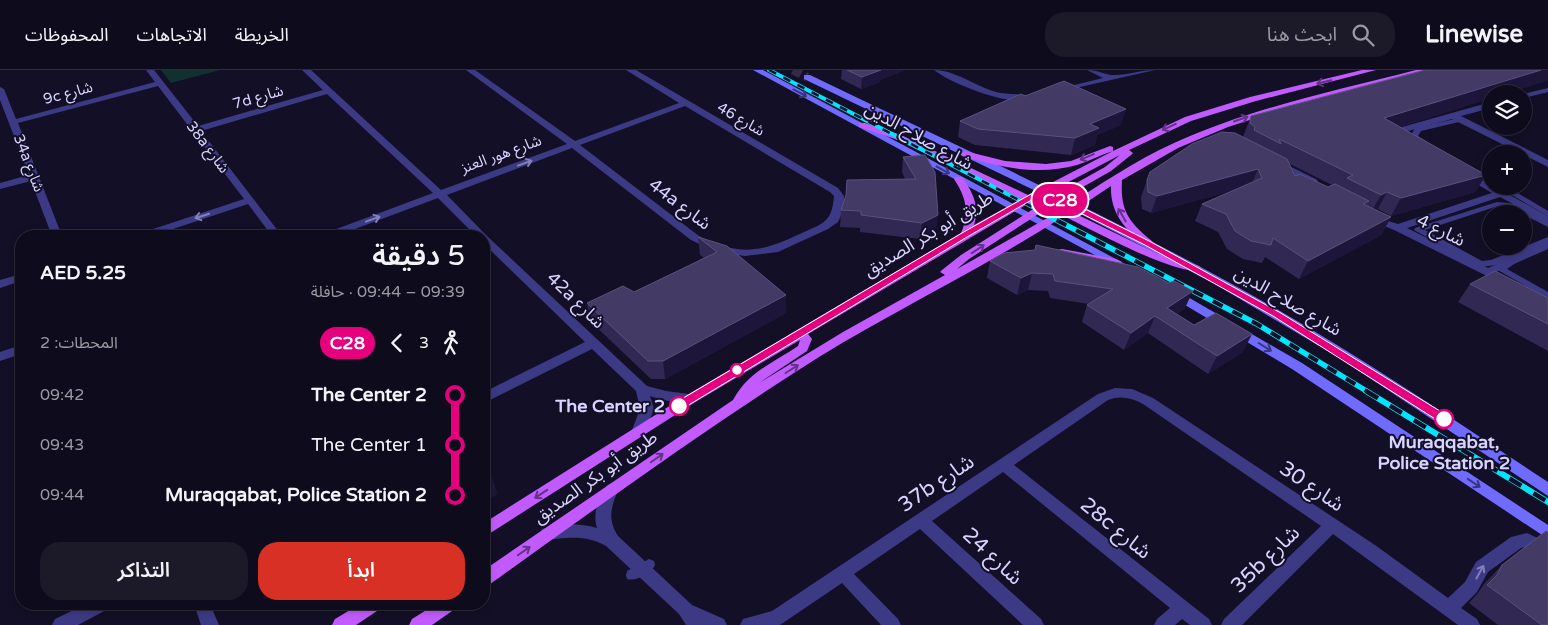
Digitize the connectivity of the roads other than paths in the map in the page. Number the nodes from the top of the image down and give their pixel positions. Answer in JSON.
{"nodes":[{"id":1,"x":150,"y":70,"type":"edge"},
{"id":2,"x":306,"y":70,"type":"edge"},
{"id":3,"x":470,"y":70,"type":"edge"},
{"id":4,"x":630,"y":70,"type":"edge"},
{"id":5,"x":757,"y":70,"type":"edge"},
{"id":6,"x":938,"y":70,"type":"edge"},
{"id":7,"x":1084,"y":70,"type":"edge"},
{"id":8,"x":1092,"y":70,"type":"edge"},
{"id":9,"x":1151,"y":70,"type":"edge"},
{"id":10,"x":1372,"y":70,"type":"edge"},
{"id":11,"x":1426,"y":70,"type":"edge"},
{"id":12,"x":1363,"y":71,"type":"edge"},
{"id":13,"x":807,"y":77,"type":"tunnel mouth"},
{"id":14,"x":1111,"y":78,"type":"junction"},
{"id":15,"x":1100,"y":80,"type":"junction"},
{"id":16,"x":160,"y":83,"type":"junction"},
{"id":17,"x":0,"y":89,"type":"edge"},
{"id":18,"x":1548,"y":90,"type":"edge"},
{"id":19,"x":329,"y":91,"type":"junction"},
{"id":20,"x":1053,"y":91,"type":"edge"},
{"id":21,"x":1532,"y":94,"type":"edge"},
{"id":22,"x":1031,"y":96,"type":"edge"},
{"id":23,"x":686,"y":103,"type":"junction"},
{"id":24,"x":1482,"y":108,"type":"edge"},
{"id":25,"x":1454,"y":116,"type":"junction"},
{"id":26,"x":13,"y":122,"type":"junction"},
{"id":27,"x":862,"y":125,"type":"junction"},
{"id":28,"x":1223,"y":125,"type":"junction"},
{"id":29,"x":195,"y":130,"type":"junction"},
{"id":30,"x":1195,"y":136,"type":"junction"},
{"id":31,"x":1230,"y":136,"type":"edge"},
{"id":32,"x":1214,"y":140,"type":"edge"},
{"id":33,"x":1137,"y":142,"type":"junction"},
{"id":34,"x":571,"y":146,"type":"junction"},
{"id":35,"x":1429,"y":149,"type":"joint"},
{"id":36,"x":965,"y":154,"type":"junction"},
{"id":37,"x":1268,"y":161,"type":"edge"},
{"id":38,"x":1548,"y":164,"type":"edge"},
{"id":39,"x":1461,"y":167,"type":"joint"},
{"id":40,"x":34,"y":176,"type":"junction"},
{"id":41,"x":1117,"y":177,"type":"junction"},
{"id":42,"x":1482,"y":177,"type":"edge"},
{"id":43,"x":959,"y":179,"type":"junction"},
{"id":44,"x":1482,"y":179,"type":"edge"},
{"id":45,"x":0,"y":186,"type":"edge"},
{"id":46,"x":1322,"y":189,"type":"edge"},
{"id":47,"x":1042,"y":191,"type":"junction"},
{"id":48,"x":837,"y":193,"type":"joint"},
{"id":49,"x":437,"y":195,"type":"junction"},
{"id":50,"x":1487,"y":195,"type":"edge"},
{"id":51,"x":1509,"y":195,"type":"edge"},
{"id":52,"x":1511,"y":195,"type":"edge"},
{"id":53,"x":1056,"y":198,"type":"junction"},
{"id":54,"x":1028,"y":199,"type":"junction"},
{"id":55,"x":248,"y":201,"type":"junction"},
{"id":56,"x":1046,"y":205,"type":"junction"},
{"id":57,"x":1011,"y":208,"type":"junction"},
{"id":58,"x":1068,"y":209,"type":"junction"},
{"id":59,"x":1365,"y":211,"type":"edge"},
{"id":60,"x":1548,"y":214,"type":"edge"},
{"id":61,"x":1030,"y":217,"type":"junction"},
{"id":62,"x":1548,"y":220,"type":"edge"},
{"id":63,"x":266,"y":224,"type":"junction"},
{"id":64,"x":1044,"y":224,"type":"junction"},
{"id":65,"x":1548,"y":224,"type":"edge"},
{"id":66,"x":1398,"y":228,"type":"junction"},
{"id":67,"x":56,"y":230,"type":"edge"},
{"id":68,"x":160,"y":230,"type":"edge"},
{"id":69,"x":268,"y":230,"type":"edge"},
{"id":70,"x":272,"y":230,"type":"edge"},
{"id":71,"x":343,"y":230,"type":"edge"},
{"id":72,"x":475,"y":230,"type":"edge"},
{"id":73,"x":964,"y":235,"type":"junction"},
{"id":74,"x":1548,"y":240,"type":"edge"},
{"id":75,"x":1148,"y":243,"type":"junction"},
{"id":76,"x":490,"y":244,"type":"edge"},
{"id":77,"x":1548,"y":247,"type":"edge"},
{"id":78,"x":1049,"y":251,"type":"edge"},
{"id":79,"x":1016,"y":253,"type":"edge"},
{"id":80,"x":1116,"y":262,"type":"junction"},
{"id":81,"x":967,"y":268,"type":"junction"},
{"id":82,"x":1194,"y":268,"type":"junction"},
{"id":83,"x":1133,"y":271,"type":"edge"},
{"id":84,"x":1488,"y":272,"type":"junction"},
{"id":85,"x":15,"y":279,"type":"edge"},
{"id":86,"x":0,"y":284,"type":"edge"},
{"id":87,"x":1159,"y":285,"type":"edge"},
{"id":88,"x":926,"y":290,"type":"junction"},
{"id":89,"x":1548,"y":296,"type":"edge"},
{"id":90,"x":1548,"y":302,"type":"edge"},
{"id":91,"x":800,"y":333,"type":"junction"},
{"id":92,"x":593,"y":343,"type":"junction"},
{"id":93,"x":15,"y":351,"type":"edge"},
{"id":94,"x":0,"y":357,"type":"edge"},
{"id":95,"x":642,"y":389,"type":"junction"},
{"id":96,"x":1124,"y":392,"type":"joint"},
{"id":97,"x":490,"y":395,"type":"edge"},
{"id":98,"x":692,"y":398,"type":"junction"},
{"id":99,"x":738,"y":403,"type":"junction"},
{"id":100,"x":639,"y":430,"type":"junction"},
{"id":101,"x":1003,"y":464,"type":"junction"},
{"id":102,"x":612,"y":489,"type":"junction"},
{"id":103,"x":1548,"y":490,"type":"edge"},
{"id":104,"x":921,"y":520,"type":"junction"},
{"id":105,"x":1332,"y":525,"type":"junction"},
{"id":106,"x":490,"y":527,"type":"edge"},
{"id":107,"x":1548,"y":533,"type":"edge"},
{"id":108,"x":548,"y":534,"type":"junction"},
{"id":109,"x":612,"y":541,"type":"junction"},
{"id":110,"x":1548,"y":550,"type":"edge"},
{"id":111,"x":843,"y":573,"type":"junction"},
{"id":112,"x":490,"y":575,"type":"edge"},
{"id":113,"x":1182,"y":608,"type":"junction"},
{"id":114,"x":1449,"y":608,"type":"junction"},
{"id":115,"x":685,"y":609,"type":"junction"},
{"id":116,"x":90,"y":610,"type":"edge"},
{"id":117,"x":204,"y":610,"type":"edge"},
{"id":118,"x":365,"y":610,"type":"edge"},
{"id":119,"x":440,"y":610,"type":"edge"},
{"id":120,"x":772,"y":621,"type":"edge"},
{"id":121,"x":61,"y":625,"type":"edge"},
{"id":122,"x":210,"y":625,"type":"edge"},
{"id":123,"x":341,"y":625,"type":"edge"},
{"id":124,"x":418,"y":625,"type":"edge"},
{"id":125,"x":696,"y":625,"type":"edge"},
{"id":126,"x":718,"y":625,"type":"edge"},
{"id":127,"x":749,"y":625,"type":"edge"},
{"id":128,"x":892,"y":625,"type":"edge"},
{"id":129,"x":1035,"y":625,"type":"edge"},
{"id":130,"x":1163,"y":625,"type":"edge"},
{"id":131,"x":1203,"y":625,"type":"edge"},
{"id":132,"x":1230,"y":625,"type":"edge"},
{"id":133,"x":1471,"y":625,"type":"edge"}],
"edges":[{"from":1,"to":16,"type":"street","name":"38a شارع"},
{"from":2,"to":19,"type":"street","name":"42a شارع"},
{"from":3,"to":34,"type":"street"},
{"from":4,"to":23,"type":"street","name":"شارع 46"},
{"from":5,"to":27,"type":"main road","name":"شارع صلاح الدين","one_way":true},
{"from":6,"to":22,"type":"street"},
{"from":7,"to":15,"type":"street"},
{"from":8,"to":14,"type":"street"},
{"from":9,"to":14,"type":"street"},
{"from":10,"to":12,"type":"main road","name":"طريق أبو بكر الصديق"},
{"from":28,"to":11,"type":"main road","name":"طريق أبو بكر الصديق","one_way":true},
{"from":12,"to":33,"type":"main road","name":"طريق أبو بكر الصديق","one_way":true},
{"from":13,"to":36,"type":"main road","name":"شارع صلاح الدين"},
{"from":14,"to":15,"type":"street"},
{"from":15,"to":20,"type":"street"},
{"from":16,"to":26,"type":"street","name":"9c شارع"},
{"from":16,"to":29,"type":"street","name":"38a شارع"},
{"from":17,"to":26,"type":"street","name":"34a شارع"},
{"from":18,"to":21,"type":"street"},
{"from":19,"to":29,"type":"street","name":"7d شارع"},
{"from":19,"to":49,"type":"street","name":"42a شارع"},
{"from":23,"to":34,"type":"street","name":"شارع هور العنز"},
{"from":23,"to":48,"type":"street","name":"شارع 46"},
{"from":24,"to":25,"type":"street"},
{"from":25,"to":35,"type":"street"},
{"from":25,"to":38,"type":"street"},
{"from":26,"to":40,"type":"street","name":"34a شارع"},
{"from":27,"to":43,"type":"main road","name":"شارع صلاح الدين","one_way":true},
{"from":27,"to":54,"type":"main road"},
{"from":28,"to":30,"type":"main road","name":"طريق أبو بكر الصديق"},
{"from":28,"to":31,"type":"street"},
{"from":29,"to":55,"type":"street","name":"38a شارع"},
{"from":30,"to":32,"type":"street"},
{"from":30,"to":41,"type":"main road","name":"طريق أبو بكر الصديق"},
{"from":33,"to":36,"type":"main road","one_way":true},
{"from":33,"to":47,"type":"main road","name":"طريق أبو بكر الصديق"},
{"from":33,"to":53,"type":"main road"},
{"from":34,"to":48,"type":"street","name":"44a شارع"},
{"from":49,"to":34,"type":"street","name":"شارع هور العنز","one_way":true},
{"from":35,"to":38,"type":"street"},
{"from":36,"to":47,"type":"main road","name":"شارع صلاح الدين"},
{"from":37,"to":46,"type":"street"},
{"from":39,"to":42,"type":"street"},
{"from":39,"to":44,"type":"street"},
{"from":40,"to":45,"type":"street"},
{"from":40,"to":67,"type":"street","name":"34a شارع"},
{"from":41,"to":58,"type":"main road","name":"طريق أبو بكر الصديق"},
{"from":75,"to":41,"type":"main road","one_way":true},
{"from":43,"to":57,"type":"main road","name":"شارع صلاح الدين"},
{"from":43,"to":73,"type":"main road"},
{"from":47,"to":53,"type":"main road","name":"شارع صلاح الدين"},
{"from":47,"to":54,"type":"main road","name":"طريق أبو بكر الصديق"},
{"from":71,"to":49,"type":"street","name":"شارع هور العنز","one_way":true},
{"from":49,"to":72,"type":"street","name":"42a شارع"},
{"from":50,"to":66,"type":"street"},
{"from":51,"to":62,"type":"street"},
{"from":52,"to":60,"type":"street"},
{"from":53,"to":56,"type":"main road"},
{"from":53,"to":58,"type":"main road","name":"شارع صلاح الدين"},
{"from":54,"to":56,"type":"main road"},
{"from":54,"to":57,"type":"main road","name":"طريق أبو بكر الصديق"},
{"from":55,"to":63,"type":"street","name":"38a شارع"},
{"from":55,"to":68,"type":"street","one_way":true},
{"from":56,"to":58,"type":"main road"},
{"from":56,"to":61,"type":"main road"},
{"from":57,"to":61,"type":"main road","name":"شارع صلاح الدين"},
{"from":57,"to":73,"type":"main road","name":"طريق أبو بكر الصديق"},
{"from":58,"to":64,"type":"main road","name":"طريق أبو بكر الصديق"},
{"from":58,"to":75,"type":"main road","name":"شارع صلاح الدين"},
{"from":58,"to":82,"type":"main road"},
{"from":59,"to":66,"type":"street","name":"شارع 4"},
{"from":61,"to":64,"type":"main road","name":"شارع صلاح الدين"},
{"from":88,"to":61,"type":"main road","one_way":true},
{"from":63,"to":69,"type":"street","name":"38a شارع"},
{"from":63,"to":70,"type":"street","name":"38a شارع"},
{"from":64,"to":80,"type":"main road","name":"شارع صلاح الدين"},
{"from":64,"to":81,"type":"main road","name":"طريق أبو بكر الصديق"},
{"from":65,"to":74,"type":"street"},
{"from":66,"to":84,"type":"street","name":"شارع 4"},
{"from":73,"to":91,"type":"main road","name":"طريق أبو بكر الصديق"},
{"from":75,"to":82,"type":"main road","name":"شارع صلاح الدين"},
{"from":76,"to":92,"type":"street","name":"42a شارع"},
{"from":77,"to":84,"type":"street"},
{"from":77,"to":89,"type":"street"},
{"from":78,"to":80,"type":"main road"},
{"from":79,"to":81,"type":"main road"},
{"from":80,"to":83,"type":"main road","name":"شارع صلاح الدين"},
{"from":81,"to":88,"type":"main road","name":"طريق أبو بكر الصديق"},
{"from":82,"to":103,"type":"main road","name":"شارع صلاح الدين"},
{"from":84,"to":90,"type":"street","name":"شارع 4"},
{"from":85,"to":86,"type":"street"},
{"from":87,"to":107,"type":"main road","one_way":true},
{"from":99,"to":88,"type":"main road","name":"طريق أبو بكر الصديق","one_way":true},
{"from":91,"to":98,"type":"main road","name":"طريق أبو بكر الصديق"},
{"from":91,"to":99,"type":"main road"},
{"from":92,"to":95,"type":"street","name":"42a شارع"},
{"from":92,"to":97,"type":"street"},
{"from":93,"to":94,"type":"street"},
{"from":95,"to":98,"type":"street","name":"42a شارع"},
{"from":95,"to":100,"type":"street"},
{"from":96,"to":101,"type":"street","name":"37b شارع"},
{"from":96,"to":105,"type":"street","name":"شارع 30"},
{"from":98,"to":100,"type":"main road","name":"طريق أبو بكر الصديق"},
{"from":102,"to":99,"type":"main road","name":"طريق أبو بكر الصديق","one_way":true},
{"from":100,"to":106,"type":"main road","name":"طريق أبو بكر الصديق","one_way":true},
{"from":101,"to":104,"type":"street","name":"37b شارع"},
{"from":101,"to":113,"type":"street","name":"28c شارع"},
{"from":102,"to":108,"type":"main road","name":"طريق أبو بكر الصديق"},
{"from":102,"to":109,"type":"street"},
{"from":104,"to":111,"type":"street","name":"37b شارع"},
{"from":104,"to":129,"type":"street","name":"شارع 24"},
{"from":105,"to":114,"type":"street","name":"شارع 30"},
{"from":105,"to":132,"type":"street","name":"35b شارع"},
{"from":108,"to":109,"type":"street"},
{"from":112,"to":108,"type":"main road","name":"طريق أبو بكر الصديق","one_way":true},
{"from":109,"to":115,"type":"street"},
{"from":114,"to":110,"type":"street","one_way":true},
{"from":111,"to":120,"type":"street","name":"37b شارع"},
{"from":111,"to":128,"type":"street"},
{"from":113,"to":130,"type":"street"},
{"from":113,"to":131,"type":"street","name":"28c شارع"},
{"from":114,"to":133,"type":"street","name":"شارع 30"},
{"from":115,"to":125,"type":"street"},
{"from":115,"to":126,"type":"street"},
{"from":116,"to":121,"type":"street"},
{"from":117,"to":122,"type":"street"},
{"from":118,"to":123,"type":"main road"},
{"from":119,"to":124,"type":"main road"},
{"from":120,"to":127,"type":"street","name":"37b شارع"}]}
